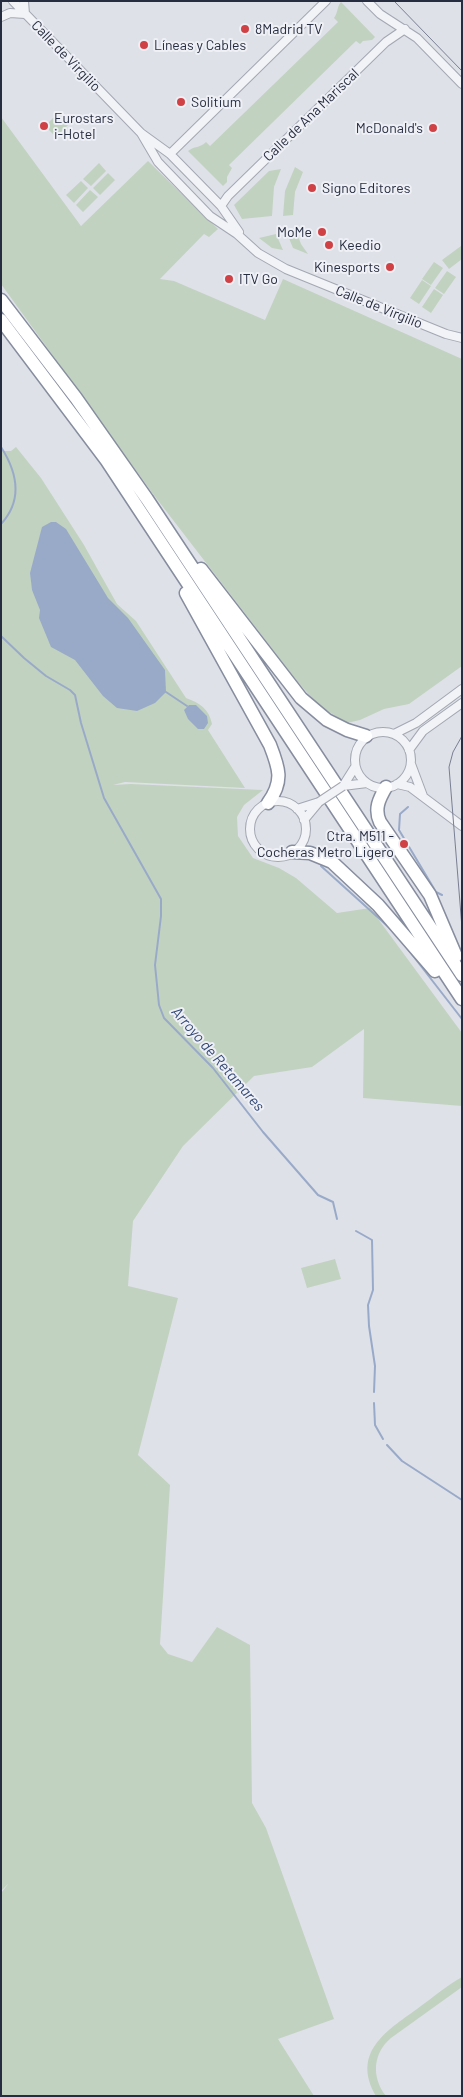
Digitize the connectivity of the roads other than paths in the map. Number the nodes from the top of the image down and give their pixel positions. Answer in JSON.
{"nodes":[{"id":1,"x":13,"y":1,"type":"edge"},
{"id":2,"x":24,"y":1,"type":"edge"},
{"id":3,"x":326,"y":1,"type":"edge"},
{"id":4,"x":367,"y":1,"type":"edge"},
{"id":5,"x":1,"y":13,"type":"edge"},
{"id":6,"x":25,"y":14,"type":"junction"},
{"id":7,"x":1,"y":17,"type":"edge"},
{"id":8,"x":405,"y":29,"type":"junction"},
{"id":9,"x":462,"y":84,"type":"edge"},
{"id":10,"x":141,"y":133,"type":"junction"},
{"id":11,"x":170,"y":154,"type":"junction"},
{"id":12,"x":221,"y":206,"type":"junction"},
{"id":13,"x":246,"y":241,"type":"junction"},
{"id":14,"x":1,"y":300,"type":"edge"},
{"id":15,"x":1,"y":320,"type":"edge"},
{"id":16,"x":462,"y":338,"type":"edge"},
{"id":17,"x":174,"y":541,"type":"junction"},
{"id":18,"x":163,"y":548,"type":"junction"},
{"id":19,"x":462,"y":689,"type":"edge"},
{"id":20,"x":462,"y":703,"type":"edge"},
{"id":21,"x":394,"y":734,"type":"junction"},
{"id":22,"x":366,"y":736,"type":"junction"},
{"id":23,"x":409,"y":750,"type":"junction"},
{"id":24,"x":411,"y":764,"type":"junction"},
{"id":25,"x":355,"y":767,"type":"junction"},
{"id":26,"x":367,"y":783,"type":"junction"},
{"id":27,"x":343,"y":786,"type":"junction"},
{"id":28,"x":391,"y":786,"type":"junction"},
{"id":29,"x":423,"y":796,"type":"junction"},
{"id":30,"x":319,"y":802,"type":"junction"},
{"id":31,"x":268,"y":803,"type":"junction"},
{"id":32,"x":297,"y":808,"type":"junction"},
{"id":33,"x":304,"y":820,"type":"junction"},
{"id":34,"x":462,"y":826,"type":"edge"},
{"id":35,"x":292,"y":852,"type":"junction"},
{"id":36,"x":462,"y":965,"type":"edge"},
{"id":37,"x":462,"y":975,"type":"edge"},
{"id":38,"x":462,"y":999,"type":"edge"},
{"id":39,"x":462,"y":1007,"type":"edge"}],
"edges":[{"from":1,"to":5,"type":"street"},
{"from":1,"to":6,"type":"street","name":"Calle de Virgilio"},
{"from":2,"to":6,"type":"street"},
{"from":3,"to":11,"type":"street"},
{"from":4,"to":8,"type":"street"},
{"from":6,"to":7,"type":"street"},
{"from":6,"to":10,"type":"street","name":"Calle de Virgilio"},
{"from":8,"to":9,"type":"street"},
{"from":8,"to":12,"type":"street","name":"Calle de Ana Mariscal"},
{"from":10,"to":11,"type":"street","name":"Calle de Virgilio"},
{"from":10,"to":13,"type":"street","name":"Calle de Virgilio"},
{"from":11,"to":12,"type":"street","name":"Calle de Virgilio"},
{"from":12,"to":13,"type":"street","name":"Calle de Virgilio"},
{"from":13,"to":16,"type":"street","name":"Calle de Virgilio"},
{"from":14,"to":17,"type":"highway"},
{"from":15,"to":18,"type":"highway"},
{"from":17,"to":22,"type":"highway"},
{"from":17,"to":37,"type":"highway"},
{"from":18,"to":31,"type":"highway"},
{"from":18,"to":38,"type":"highway"},
{"from":19,"to":21,"type":"street"},
{"from":20,"to":23,"type":"street"},
{"from":21,"to":22,"type":"street"},
{"from":21,"to":23,"type":"street"},
{"from":22,"to":25,"type":"street"},
{"from":23,"to":24,"type":"street"},
{"from":24,"to":28,"type":"street"},
{"from":24,"to":29,"type":"street"},
{"from":25,"to":26,"type":"street"},
{"from":25,"to":27,"type":"street"},
{"from":26,"to":27,"type":"street"},
{"from":26,"to":28,"type":"street"},
{"from":27,"to":30,"type":"street","bridge":true},
{"from":28,"to":29,"type":"street"},
{"from":28,"to":36,"type":"highway"},
{"from":29,"to":34,"type":"street"},
{"from":30,"to":32,"type":"street"},
{"from":30,"to":33,"type":"street"},
{"from":31,"to":32,"type":"street"},
{"from":31,"to":35,"type":"street"},
{"from":32,"to":33,"type":"street"},
{"from":33,"to":35,"type":"street"},
{"from":35,"to":39,"type":"highway"}]}
